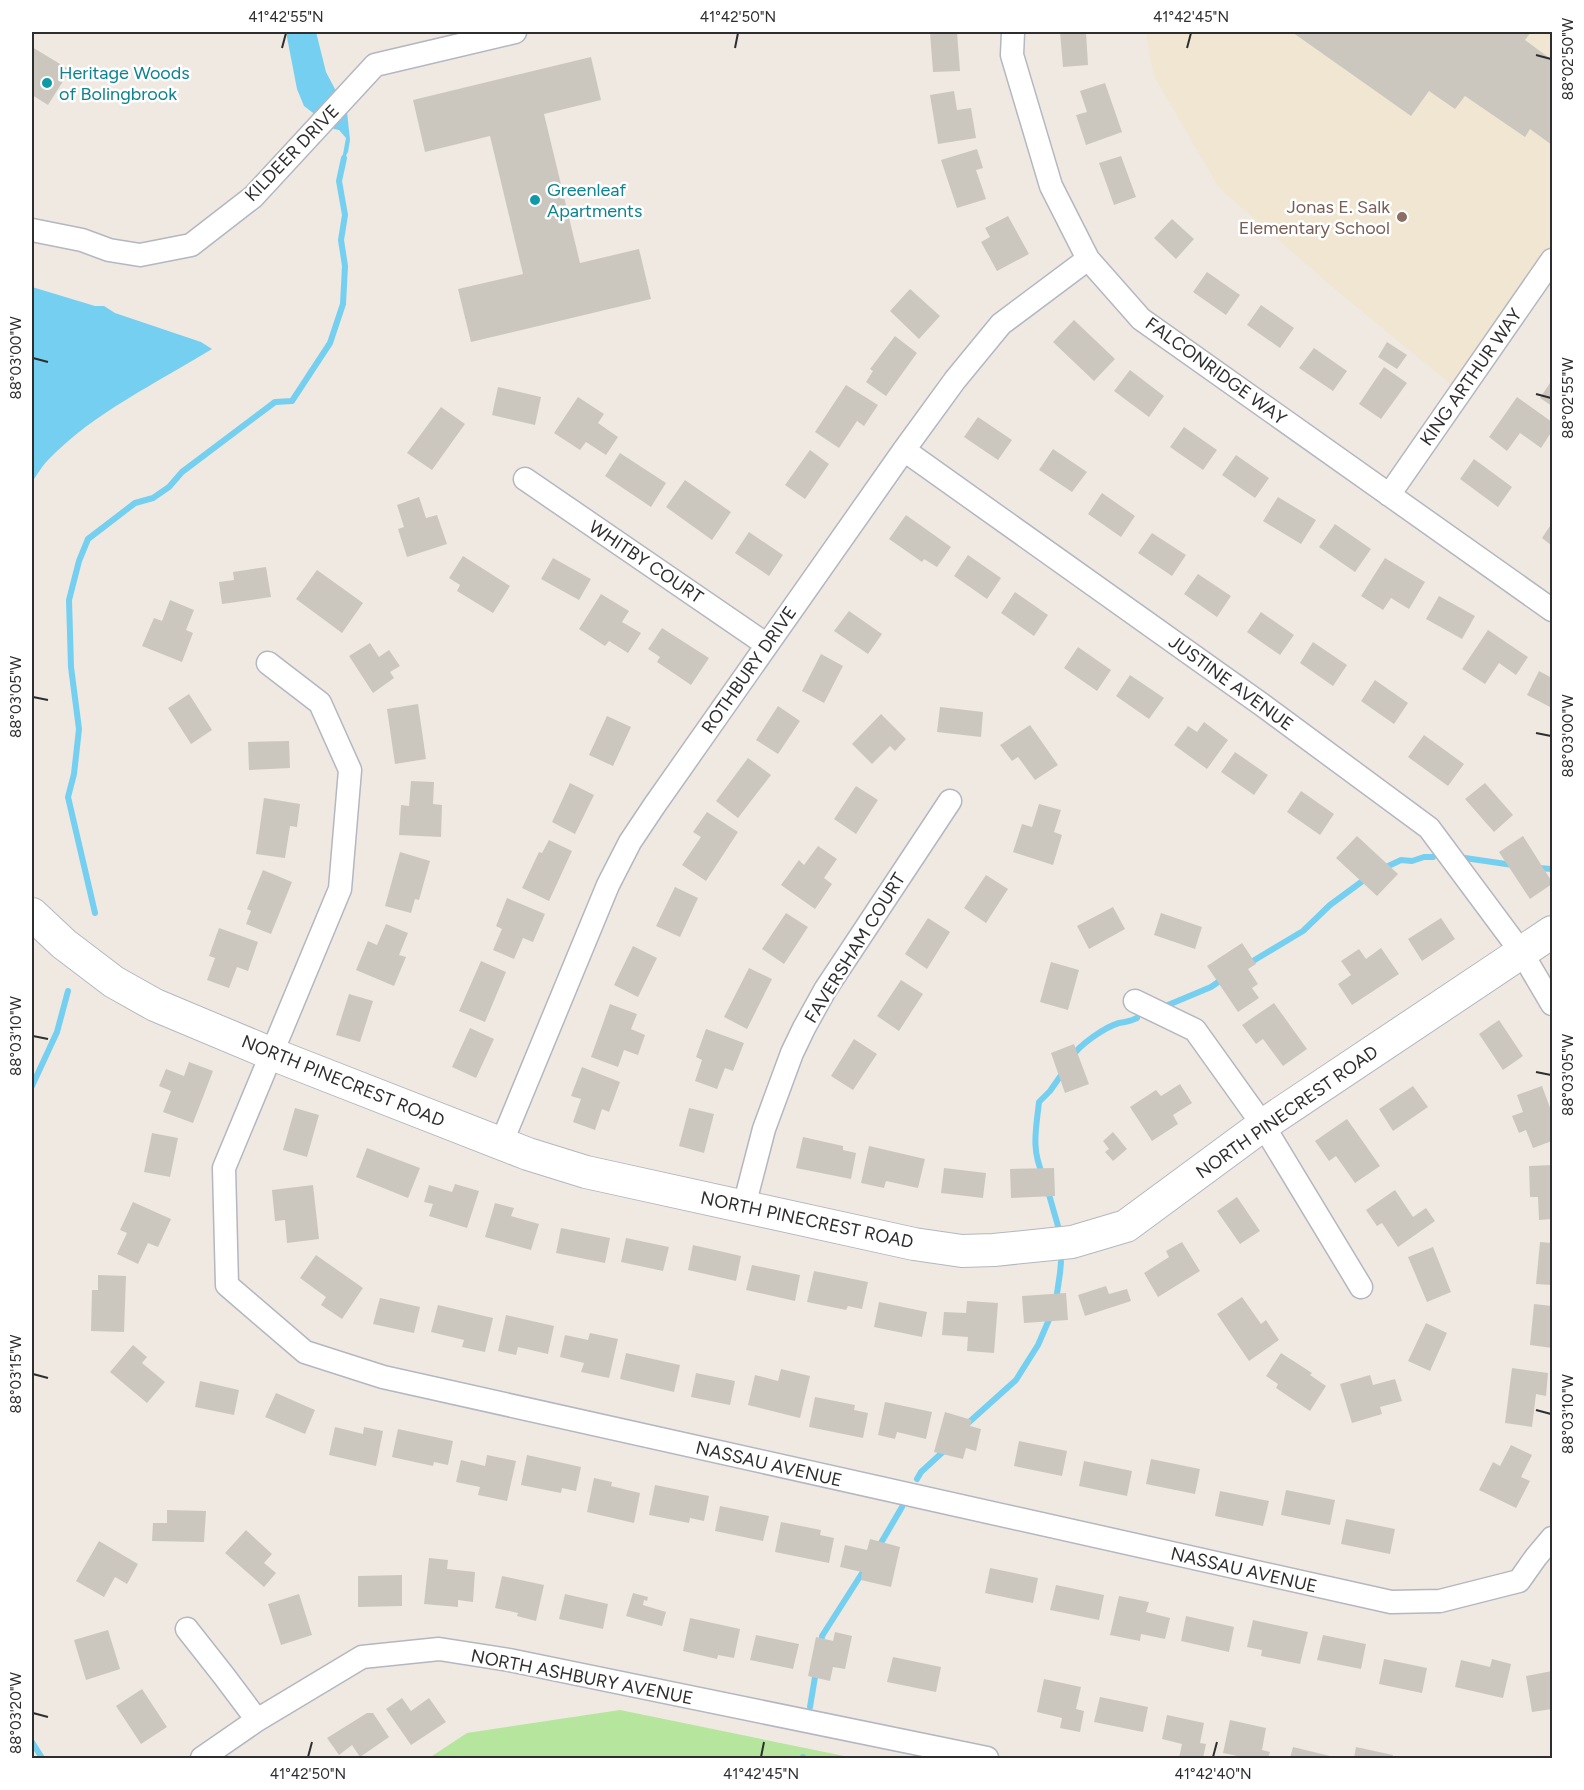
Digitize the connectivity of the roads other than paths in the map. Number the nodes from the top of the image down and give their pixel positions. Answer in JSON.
{"nodes":[{"id":1,"x":515,"y":32,"type":"edge"},
{"id":2,"x":1013,"y":32,"type":"edge"},
{"id":3,"x":32,"y":230,"type":"edge"},
{"id":4,"x":1088,"y":259,"type":"junction"},
{"id":5,"x":1552,"y":260,"type":"edge"},
{"id":6,"x":904,"y":450,"type":"junction"},
{"id":7,"x":525,"y":479,"type":"dead end"},
{"id":8,"x":1389,"y":495,"type":"junction"},
{"id":9,"x":1552,"y":610,"type":"edge"},
{"id":10,"x":766,"y":645,"type":"junction"},
{"id":11,"x":268,"y":663,"type":"dead end"},
{"id":12,"x":950,"y":801,"type":"dead end"},
{"id":13,"x":32,"y":914,"type":"edge"},
{"id":14,"x":1552,"y":932,"type":"edge"},
{"id":15,"x":1522,"y":953,"type":"junction"},
{"id":16,"x":1135,"y":1001,"type":"dead end"},
{"id":17,"x":1552,"y":1004,"type":"edge"},
{"id":18,"x":272,"y":1054,"type":"junction"},
{"id":19,"x":1263,"y":1125,"type":"junction"},
{"id":20,"x":501,"y":1144,"type":"junction"},
{"id":21,"x":744,"y":1206,"type":"junction"},
{"id":22,"x":1361,"y":1287,"type":"dead end"},
{"id":23,"x":1552,"y":1538,"type":"edge"},
{"id":24,"x":187,"y":1629,"type":"dead end"},
{"id":25,"x":257,"y":1720,"type":"junction"},
{"id":26,"x":202,"y":1758,"type":"edge"},
{"id":27,"x":987,"y":1758,"type":"edge"}],
"edges":[{"from":1,"to":3,"type":"street","name":"KILDEER DRIVE"},
{"from":2,"to":4,"type":"street","name":"FALCONRIDGE WAY"},
{"from":4,"to":6,"type":"street","name":"ROTHBURY DRIVE"},
{"from":4,"to":8,"type":"street","name":"FALCONRIDGE WAY"},
{"from":5,"to":8,"type":"street","name":"KING ARTHUR WAY"},
{"from":6,"to":10,"type":"street","name":"ROTHBURY DRIVE"},
{"from":6,"to":15,"type":"street","name":"JUSTINE AVENUE"},
{"from":7,"to":10,"type":"street","name":"WHITBY COURT"},
{"from":8,"to":9,"type":"street","name":"FALCONRIDGE WAY"},
{"from":10,"to":20,"type":"street","name":"ROTHBURY DRIVE"},
{"from":11,"to":18,"type":"street","name":"NASSAU AVENUE"},
{"from":12,"to":21,"type":"street","name":"FAVERSHAM COURT"},
{"from":13,"to":18,"type":"street","name":"NORTH PINECREST ROAD"},
{"from":14,"to":15,"type":"street","name":"NORTH PINECREST ROAD"},
{"from":15,"to":17,"type":"street"},
{"from":15,"to":19,"type":"street","name":"NORTH PINECREST ROAD"},
{"from":16,"to":19,"type":"street"},
{"from":18,"to":20,"type":"street","name":"NORTH PINECREST ROAD"},
{"from":18,"to":23,"type":"street","name":"NASSAU AVENUE"},
{"from":19,"to":21,"type":"street","name":"NORTH PINECREST ROAD"},
{"from":19,"to":22,"type":"street"},
{"from":20,"to":21,"type":"street","name":"NORTH PINECREST ROAD"},
{"from":24,"to":25,"type":"street"},
{"from":25,"to":26,"type":"street","name":"NORTH ASHBURY AVENUE"},
{"from":25,"to":27,"type":"street","name":"NORTH ASHBURY AVENUE"}]}
